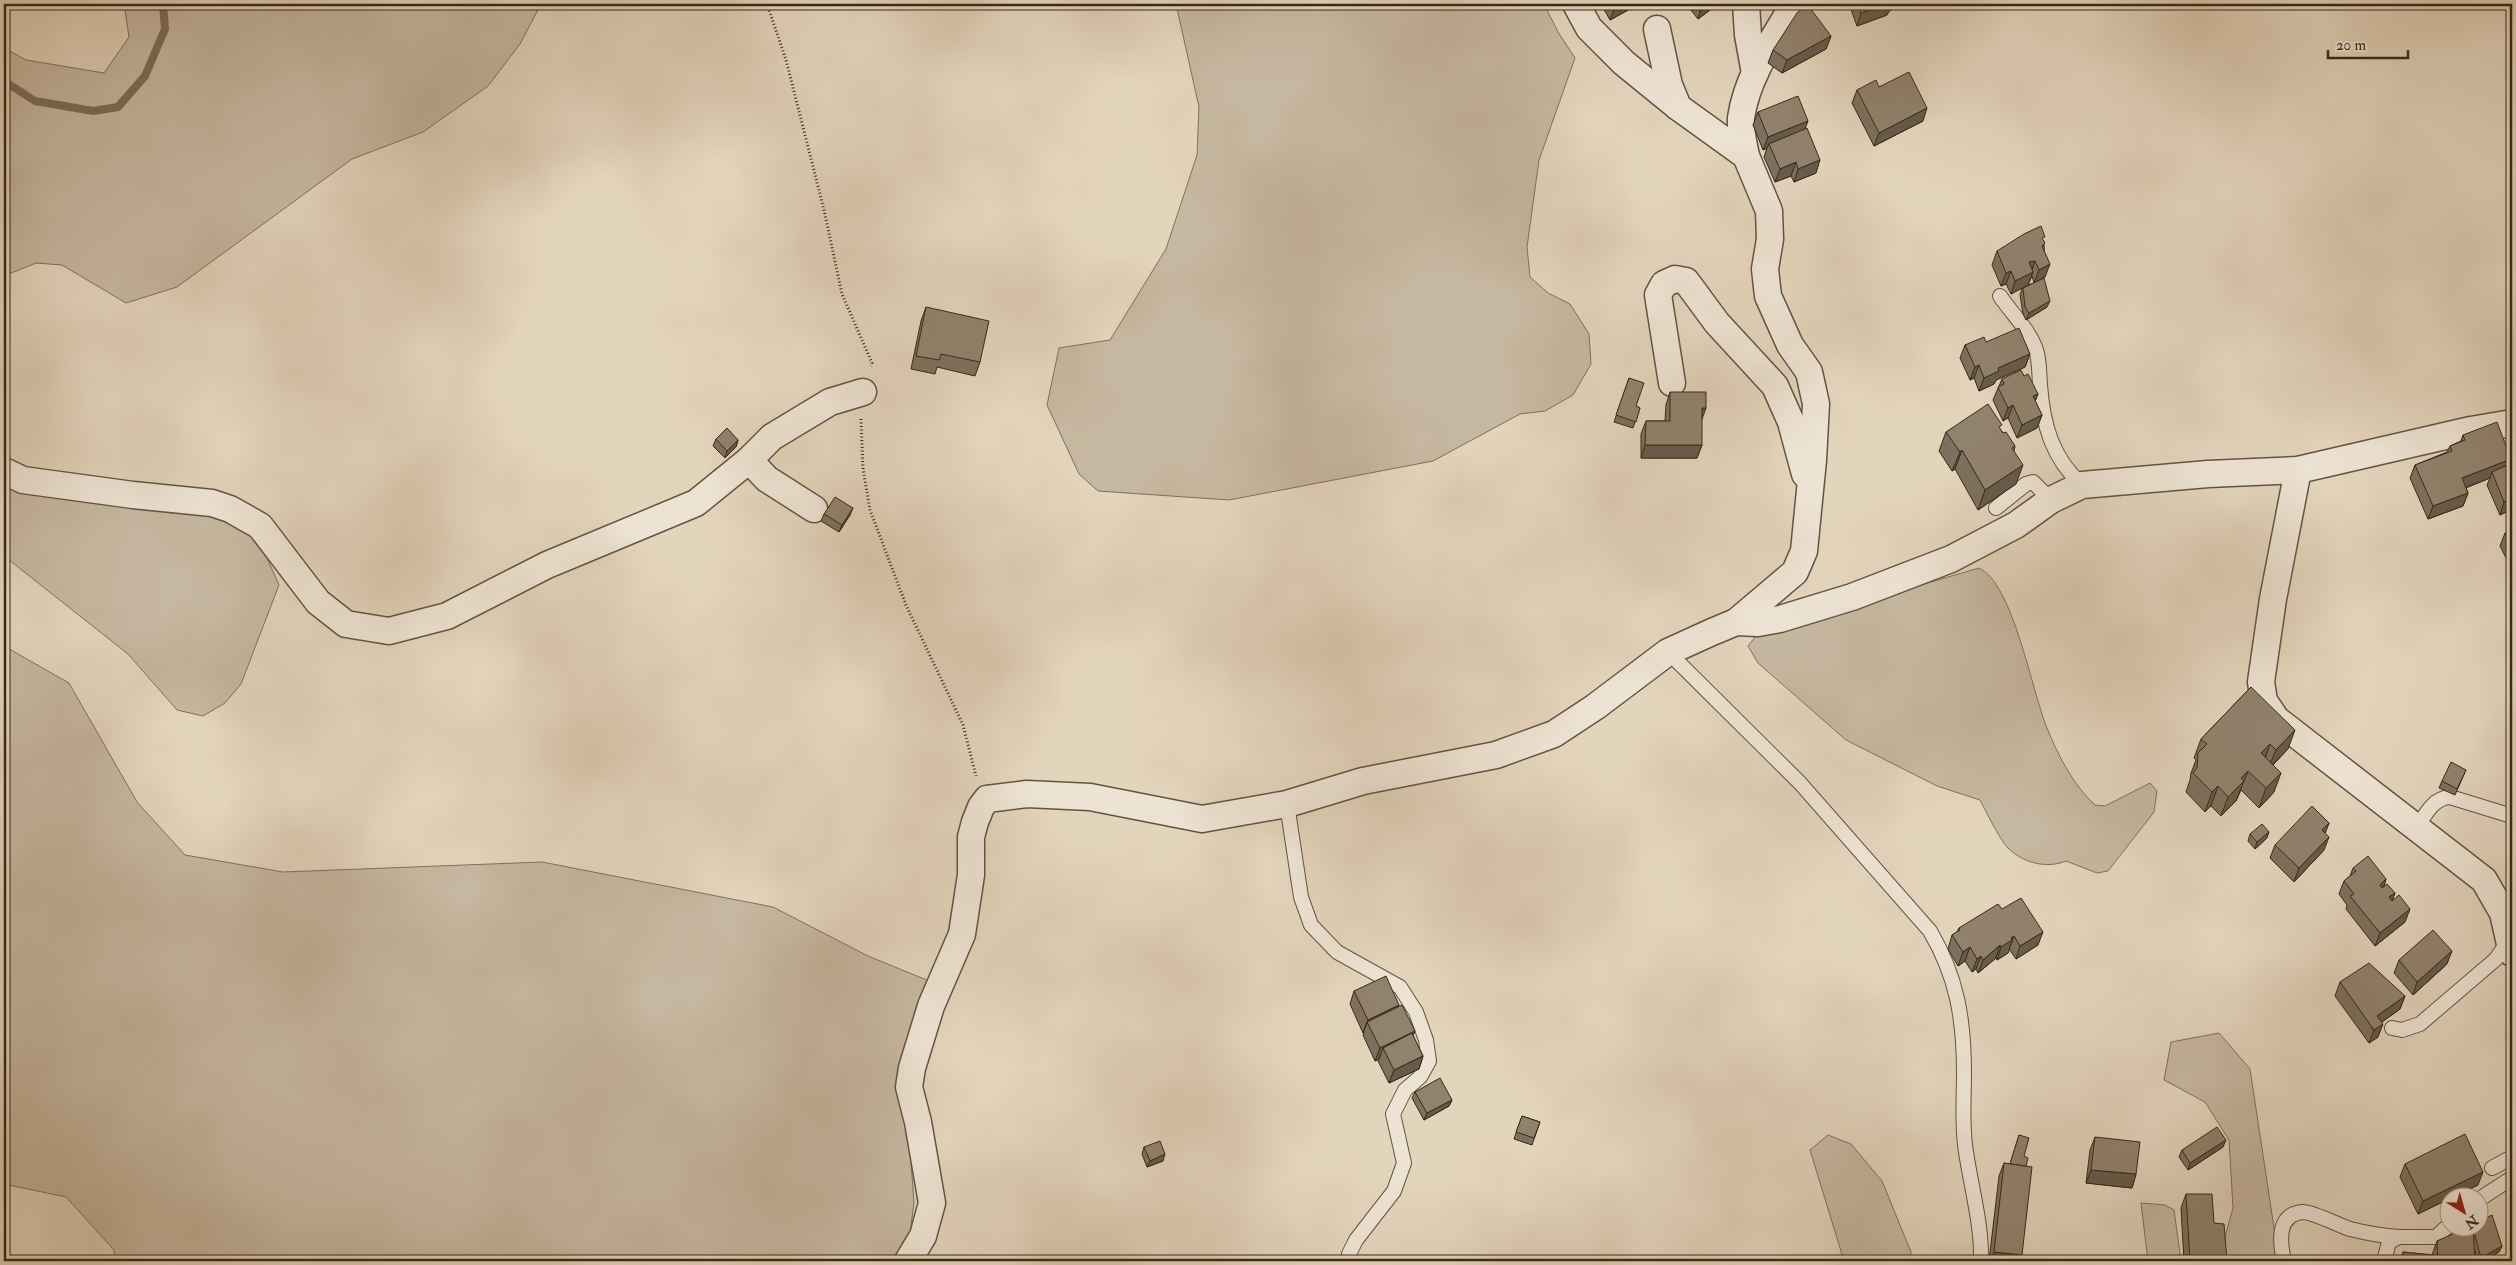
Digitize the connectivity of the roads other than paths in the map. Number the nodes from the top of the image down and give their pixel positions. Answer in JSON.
{"nodes":[{"id":1,"x":1576,"y":4,"type":"edge"},
{"id":2,"x":1746,"y":4,"type":"edge"},
{"id":3,"x":1794,"y":4,"type":"edge"},
{"id":4,"x":1657,"y":29,"type":"dead end"},
{"id":5,"x":1755,"y":73,"type":"junction"},
{"id":6,"x":1678,"y":107,"type":"junction"},
{"id":7,"x":1746,"y":156,"type":"junction"},
{"id":8,"x":2000,"y":296,"type":"dead end"},
{"id":9,"x":1672,"y":383,"type":"dead end"},
{"id":10,"x":863,"y":392,"type":"dead end"},
{"id":11,"x":2512,"y":423,"type":"edge"},
{"id":12,"x":749,"y":460,"type":"junction"},
{"id":13,"x":2298,"y":470,"type":"junction"},
{"id":14,"x":4,"y":471,"type":"edge"},
{"id":15,"x":1809,"y":484,"type":"junction"},
{"id":16,"x":2082,"y":485,"type":"junction"},
{"id":17,"x":2051,"y":500,"type":"junction"},
{"id":18,"x":1996,"y":508,"type":"dead end"},
{"id":19,"x":814,"y":509,"type":"dead end"},
{"id":20,"x":1736,"y":622,"type":"junction"},
{"id":21,"x":1668,"y":652,"type":"junction"},
{"id":22,"x":1287,"y":804,"type":"junction"},
{"id":23,"x":2512,"y":816,"type":"edge"},
{"id":24,"x":2417,"y":828,"type":"junction"},
{"id":25,"x":2511,"y":946,"type":"edge"},
{"id":26,"x":2392,"y":1028,"type":"dead end"},
{"id":27,"x":2512,"y":1157,"type":"edge"},
{"id":28,"x":2492,"y":1168,"type":"dead end"},
{"id":29,"x":2512,"y":1178,"type":"edge"},
{"id":30,"x":2488,"y":1194,"type":"edge"},
{"id":31,"x":2438,"y":1235,"type":"edge"},
{"id":32,"x":2399,"y":1237,"type":"junction"},
{"id":33,"x":908,"y":1261,"type":"edge"},
{"id":34,"x":1350,"y":1261,"type":"edge"},
{"id":35,"x":1981,"y":1261,"type":"edge"},
{"id":36,"x":2284,"y":1261,"type":"edge"},
{"id":37,"x":2384,"y":1261,"type":"edge"}],
"edges":[{"from":1,"to":6,"type":"street"},
{"from":2,"to":5,"type":"street"},
{"from":3,"to":5,"type":"street"},
{"from":4,"to":6,"type":"street"},
{"from":5,"to":7,"type":"street"},
{"from":6,"to":7,"type":"street"},
{"from":7,"to":15,"type":"street"},
{"from":8,"to":16,"type":"lane"},
{"from":9,"to":15,"type":"street"},
{"from":10,"to":12,"type":"street"},
{"from":11,"to":13,"type":"street"},
{"from":12,"to":14,"type":"street"},
{"from":12,"to":19,"type":"street"},
{"from":13,"to":16,"type":"street"},
{"from":13,"to":24,"type":"street"},
{"from":15,"to":20,"type":"street"},
{"from":16,"to":17,"type":"street"},
{"from":17,"to":18,"type":"lane"},
{"from":17,"to":20,"type":"street"},
{"from":20,"to":21,"type":"street"},
{"from":21,"to":22,"type":"street"},
{"from":21,"to":35,"type":"lane"},
{"from":22,"to":33,"type":"street"},
{"from":22,"to":34,"type":"lane"},
{"from":23,"to":24,"type":"lane"},
{"from":24,"to":25,"type":"street"},
{"from":25,"to":26,"type":"lane"},
{"from":27,"to":28,"type":"lane"},
{"from":29,"to":30,"type":"lane"},
{"from":31,"to":32,"type":"lane"},
{"from":32,"to":36,"type":"lane"},
{"from":32,"to":37,"type":"lane"}]}
